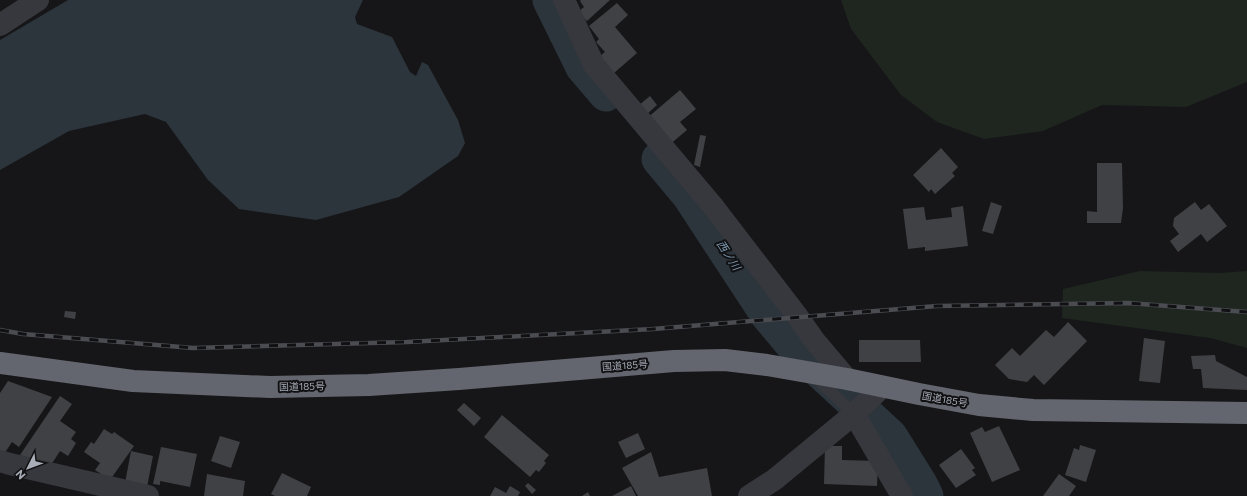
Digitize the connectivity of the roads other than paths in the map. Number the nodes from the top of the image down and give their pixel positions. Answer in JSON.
{"nodes":[{"id":1,"x":38,"y":0,"type":"edge"},
{"id":2,"x":564,"y":0,"type":"edge"},
{"id":3,"x":0,"y":25,"type":"edge"},
{"id":4,"x":0,"y":363,"type":"edge"},
{"id":5,"x":812,"y":373,"type":"junction"},
{"id":6,"x":844,"y":378,"type":"junction"},
{"id":7,"x":866,"y":402,"type":"junction"},
{"id":8,"x":1247,"y":413,"type":"edge"},
{"id":9,"x":0,"y":461,"type":"edge"},
{"id":10,"x":148,"y":496,"type":"edge"},
{"id":11,"x":749,"y":496,"type":"edge"},
{"id":12,"x":902,"y":496,"type":"edge"}],
"edges":[{"from":1,"to":3,"type":"street"},
{"from":2,"to":6,"type":"street"},
{"from":4,"to":5,"type":"highway","name":"国道185号"},
{"from":5,"to":6,"type":"highway","name":"国道185号"},
{"from":5,"to":7,"type":"lane"},
{"from":6,"to":7,"type":"highway","name":"国道185号"},
{"from":7,"to":8,"type":"highway","name":"国道185号"},
{"from":7,"to":11,"type":"street"},
{"from":7,"to":12,"type":"street"},
{"from":9,"to":10,"type":"street"}]}
